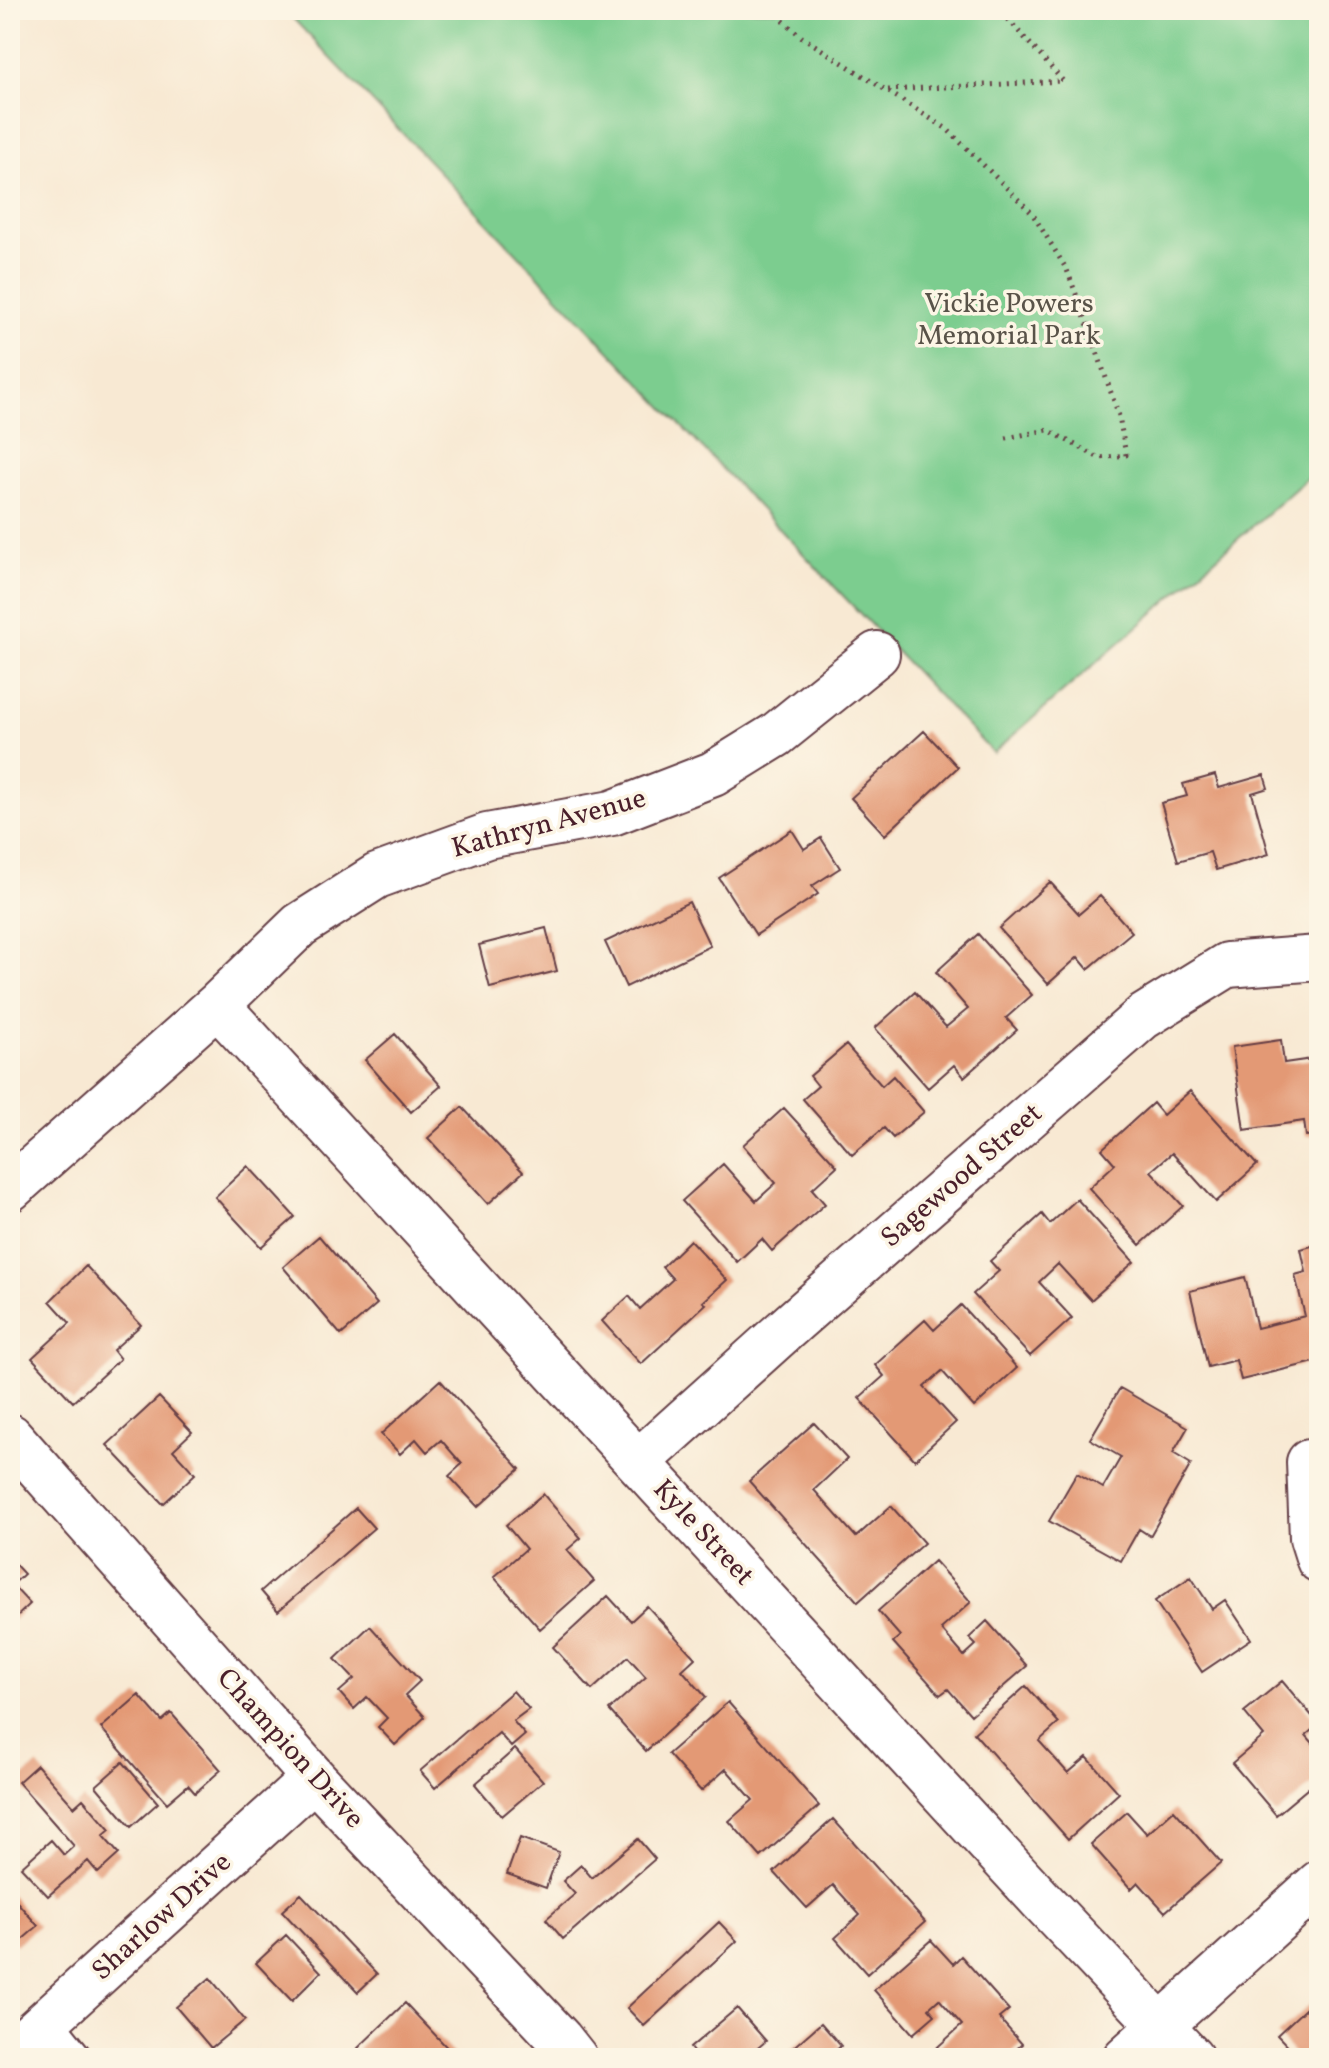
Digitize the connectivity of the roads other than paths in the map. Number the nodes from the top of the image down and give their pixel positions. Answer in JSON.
{"nodes":[{"id":1,"x":877,"y":654,"type":"dead end"},
{"id":2,"x":1319,"y":958,"type":"edge"},
{"id":3,"x":217,"y":1005,"type":"junction"},
{"id":4,"x":10,"y":1189,"type":"edge"},
{"id":5,"x":10,"y":1436,"type":"edge"},
{"id":6,"x":638,"y":1462,"type":"junction"},
{"id":7,"x":1309,"y":1462,"type":"dead end"},
{"id":8,"x":1319,"y":1560,"type":"edge"},
{"id":9,"x":314,"y":1778,"type":"junction"},
{"id":10,"x":1319,"y":1883,"type":"edge"},
{"id":11,"x":1162,"y":2026,"type":"junction"},
{"id":12,"x":40,"y":2046,"type":"edge"},
{"id":13,"x":575,"y":2058,"type":"edge"},
{"id":14,"x":1125,"y":2058,"type":"edge"},
{"id":15,"x":1191,"y":2058,"type":"edge"}],
"edges":[{"from":1,"to":3,"type":"street","name":"Kathryn Avenue"},
{"from":2,"to":6,"type":"street","name":"Sagewood Street"},
{"from":3,"to":4,"type":"street","name":"Kathryn Avenue"},
{"from":3,"to":6,"type":"street","name":"Kyle Street"},
{"from":5,"to":9,"type":"street","name":"Champion Drive"},
{"from":6,"to":11,"type":"street","name":"Kyle Street"},
{"from":7,"to":8,"type":"street"},
{"from":9,"to":12,"type":"street","name":"Sharlow Drive"},
{"from":9,"to":13,"type":"street","name":"Champion Drive"},
{"from":10,"to":11,"type":"street"},
{"from":11,"to":14,"type":"street"},
{"from":11,"to":15,"type":"street","name":"Kyle Street"}]}
